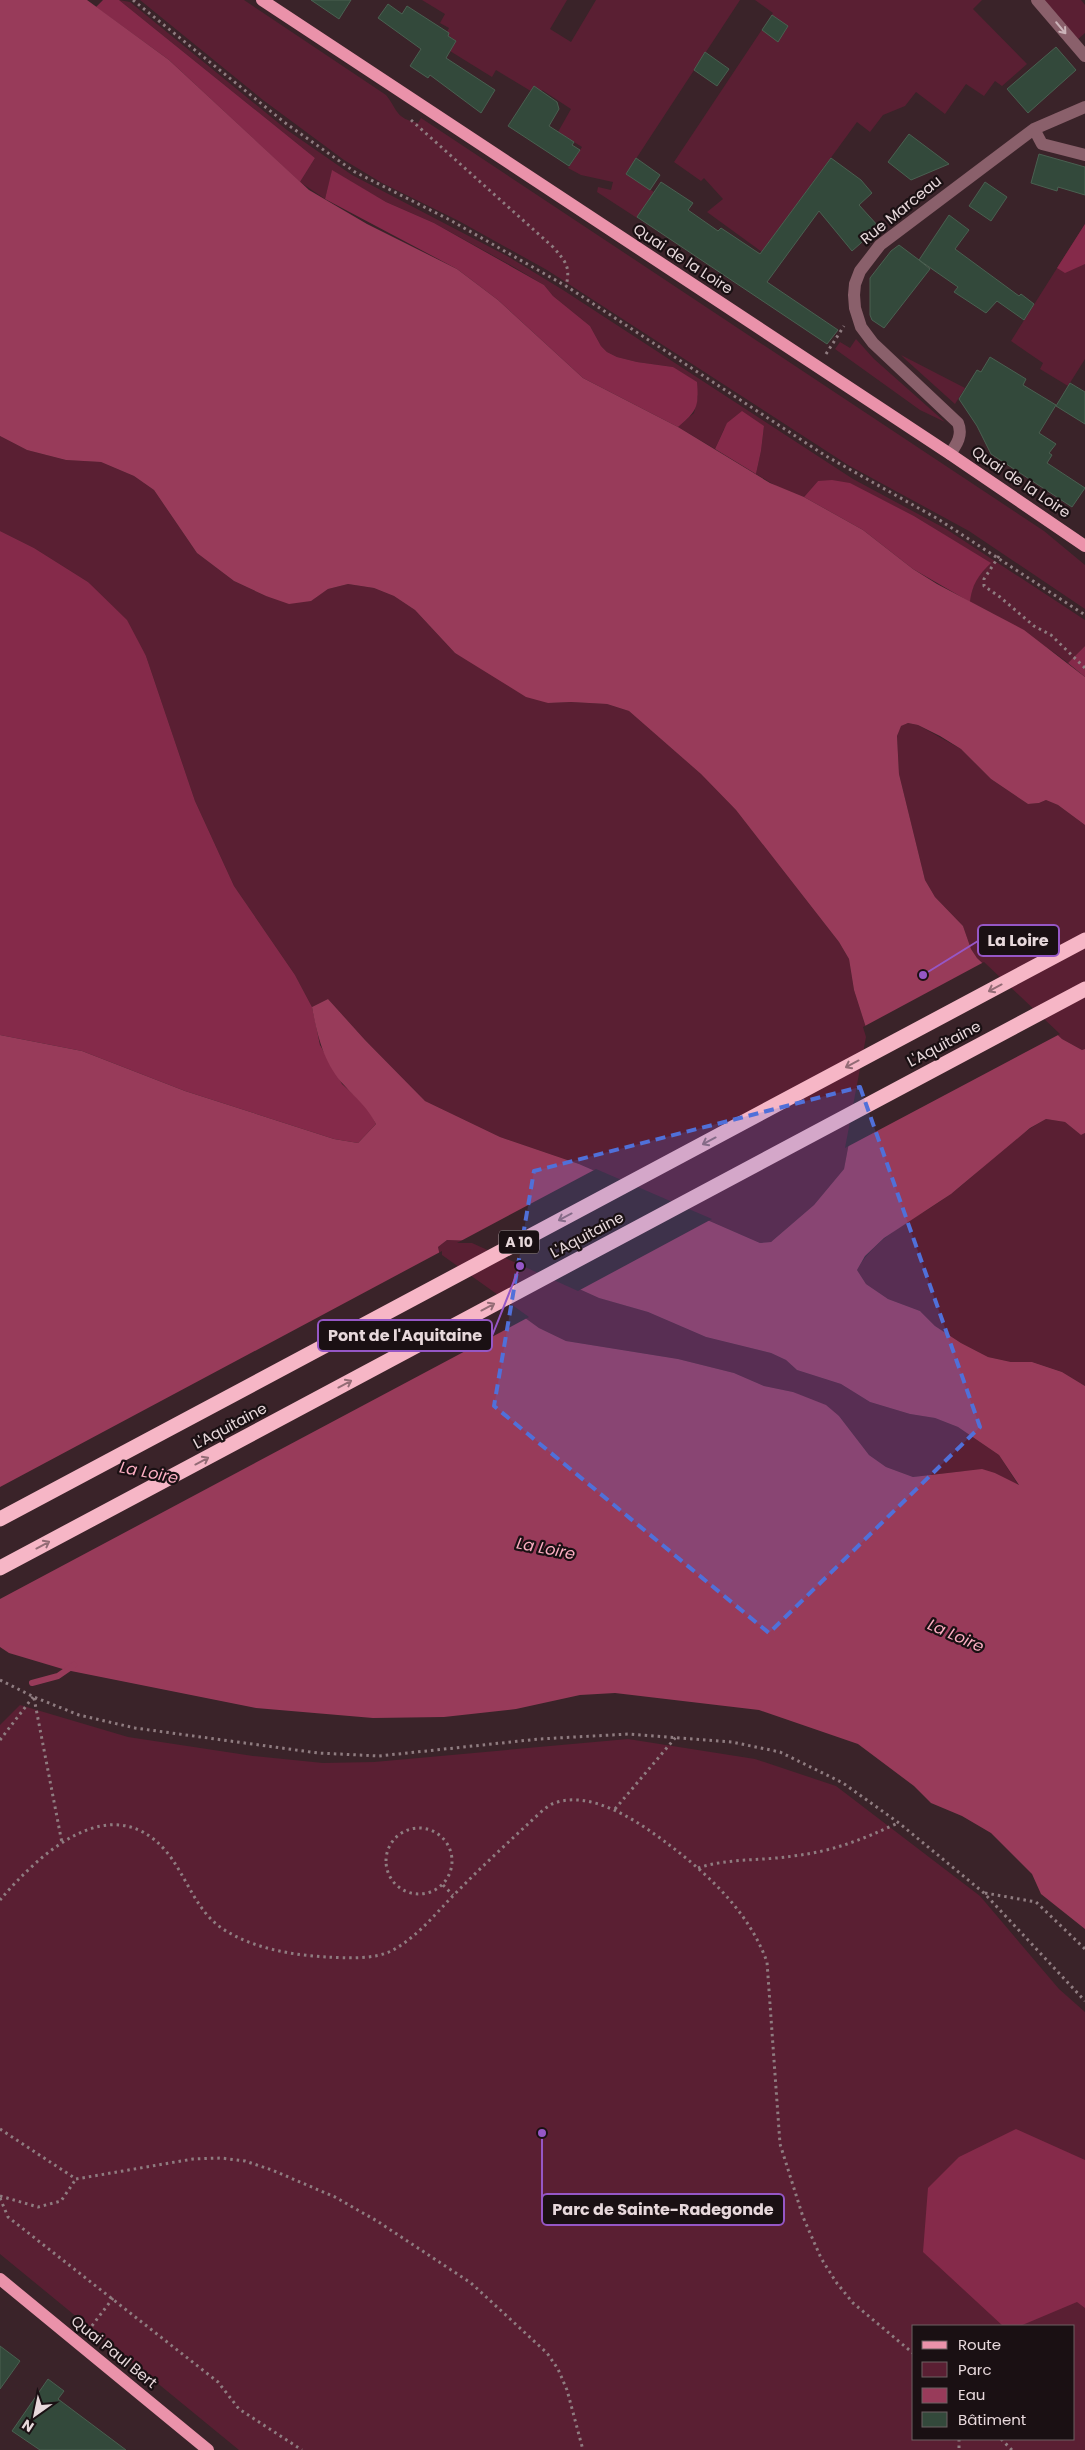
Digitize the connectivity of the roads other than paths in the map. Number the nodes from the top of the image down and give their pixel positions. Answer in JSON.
{"nodes":[{"id":1,"x":262,"y":0,"type":"edge"},
{"id":2,"x":1037,"y":0,"type":"edge"},
{"id":3,"x":1085,"y":56,"type":"edge"},
{"id":4,"x":1085,"y":107,"type":"edge"},
{"id":5,"x":1034,"y":128,"type":"junction"},
{"id":6,"x":1085,"y":156,"type":"edge"},
{"id":7,"x":950,"y":454,"type":"junction"},
{"id":8,"x":1085,"y":546,"type":"edge"},
{"id":9,"x":1085,"y":940,"type":"edge"},
{"id":10,"x":1085,"y":989,"type":"edge"},
{"id":11,"x":0,"y":1519,"type":"edge"},
{"id":12,"x":0,"y":1568,"type":"edge"},
{"id":13,"x":0,"y":2279,"type":"edge"},
{"id":14,"x":208,"y":2450,"type":"edge"}],
"edges":[{"from":1,"to":7,"type":"main road","name":"Quai de la Loire"},
{"from":2,"to":3,"type":"street","one_way":true},
{"from":4,"to":5,"type":"street","name":"Rue Marceau"},
{"from":5,"to":6,"type":"street"},
{"from":5,"to":7,"type":"street","name":"Rue Marceau"},
{"from":7,"to":8,"type":"main road","name":"Quai de la Loire"},
{"from":9,"to":11,"type":"highway","name":"L'Aquitaine","number":"A 10","one_way":true},
{"from":12,"to":10,"type":"highway","name":"L'Aquitaine","one_way":true},
{"from":13,"to":14,"type":"main road","name":"Quai Paul Bert"}]}
